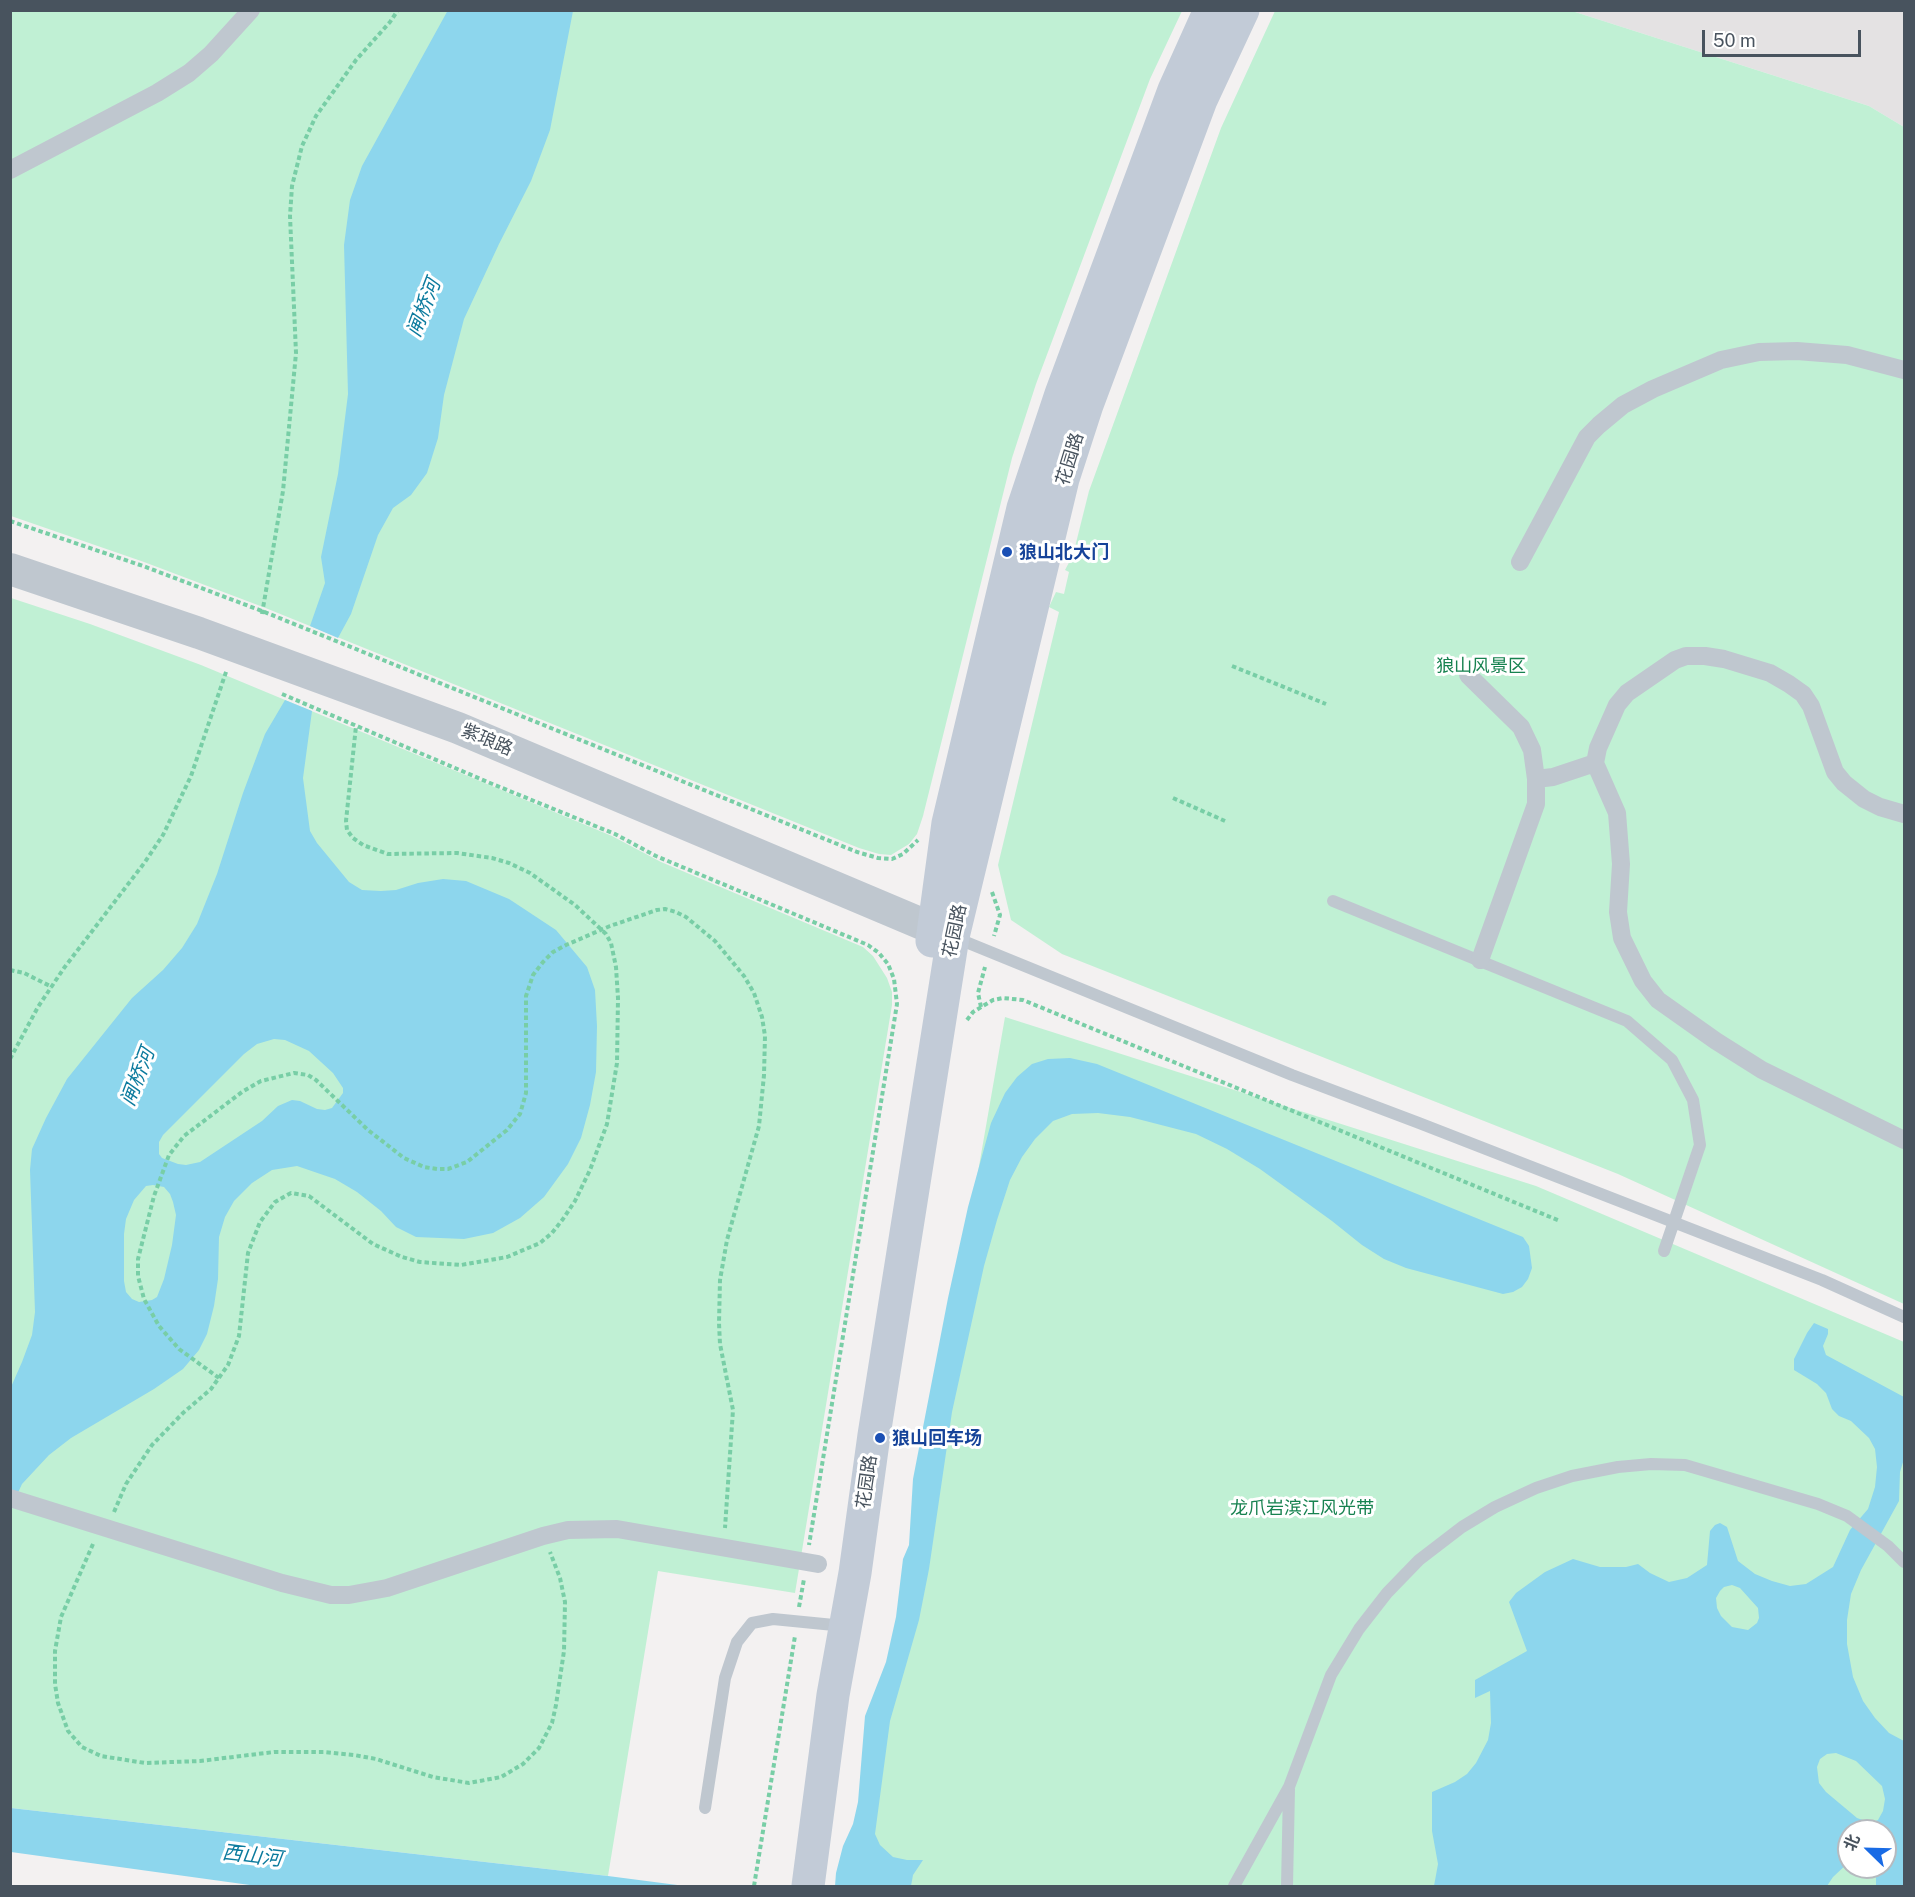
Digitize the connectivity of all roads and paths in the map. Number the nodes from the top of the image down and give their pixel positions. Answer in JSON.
{"nodes":[{"id":1,"x":251,"y":10,"type":"edge"},
{"id":2,"x":398,"y":10,"type":"edge"},
{"id":3,"x":1210,"y":10,"type":"edge"},
{"id":4,"x":1243,"y":10,"type":"edge"},
{"id":5,"x":10,"y":170,"type":"edge"},
{"id":6,"x":1905,"y":370,"type":"edge"},
{"id":7,"x":10,"y":520,"type":"edge"},
{"id":8,"x":1520,"y":562,"type":"dead end"},
{"id":9,"x":10,"y":568,"type":"edge"},
{"id":10,"x":262,"y":613,"type":"junction"},
{"id":11,"x":228,"y":665,"type":"dead end"},
{"id":12,"x":1232,"y":666,"type":"dead end"},
{"id":13,"x":226,"y":671,"type":"junction"},
{"id":14,"x":236,"y":674,"type":"dead end"},
{"id":15,"x":1468,"y":675,"type":"dead end"},
{"id":16,"x":274,"y":690,"type":"dead end"},
{"id":17,"x":1326,"y":704,"type":"dead end"},
{"id":18,"x":356,"y":726,"type":"junction"},
{"id":19,"x":1595,"y":763,"type":"junction"},
{"id":20,"x":1536,"y":779,"type":"junction"},
{"id":21,"x":1173,"y":798,"type":"dead end"},
{"id":22,"x":1905,"y":814,"type":"edge"},
{"id":23,"x":1225,"y":821,"type":"dead end"},
{"id":24,"x":921,"y":836,"type":"dead end"},
{"id":25,"x":990,"y":887,"type":"dead end"},
{"id":26,"x":1333,"y":901,"type":"dead end"},
{"id":27,"x":602,"y":929,"type":"junction"},
{"id":28,"x":943,"y":933,"type":"junction"},
{"id":29,"x":990,"y":952,"type":"junction"},
{"id":30,"x":1480,"y":960,"type":"junction"},
{"id":31,"x":10,"y":970,"type":"edge"},
{"id":32,"x":51,"y":987,"type":"junction"},
{"id":33,"x":981,"y":1007,"type":"junction"},
{"id":34,"x":966,"y":1022,"type":"dead end"},
{"id":35,"x":10,"y":1059,"type":"edge"},
{"id":36,"x":1905,"y":1140,"type":"edge"},
{"id":37,"x":1560,"y":1221,"type":"dead end"},
{"id":38,"x":1675,"y":1222,"type":"junction"},
{"id":39,"x":1664,"y":1251,"type":"dead end"},
{"id":40,"x":1905,"y":1317,"type":"edge"},
{"id":41,"x":219,"y":1378,"type":"junction"},
{"id":42,"x":10,"y":1498,"type":"edge"},
{"id":43,"x":104,"y":1528,"type":"junction"},
{"id":44,"x":543,"y":1536,"type":"junction"},
{"id":45,"x":809,"y":1545,"type":"dead end"},
{"id":46,"x":724,"y":1547,"type":"junction"},
{"id":47,"x":1905,"y":1562,"type":"edge"},
{"id":48,"x":812,"y":1566,"type":"joint"},
{"id":49,"x":798,"y":1616,"type":"dead end"},
{"id":50,"x":837,"y":1625,"type":"junction"},
{"id":51,"x":796,"y":1628,"type":"dead end"},
{"id":52,"x":1289,"y":1787,"type":"junction"},
{"id":53,"x":705,"y":1809,"type":"dead end"},
{"id":54,"x":1284,"y":1886,"type":"edge"},
{"id":55,"x":754,"y":1887,"type":"edge"},
{"id":56,"x":795,"y":1887,"type":"edge"},
{"id":57,"x":808,"y":1887,"type":"edge"},
{"id":58,"x":1234,"y":1887,"type":"edge"}],
"edges":[{"from":1,"to":5,"type":"street"},
{"from":2,"to":10,"type":"path"},
{"from":3,"to":28,"type":"main road","name":"花园路"},
{"from":4,"to":28,"type":"main road","name":"花园路"},
{"from":6,"to":8,"type":"street"},
{"from":7,"to":10,"type":"path"},
{"from":9,"to":28,"type":"street","name":"紫琅路"},
{"from":10,"to":24,"type":"path"},
{"from":11,"to":13,"type":"path"},
{"from":12,"to":17,"type":"path"},
{"from":13,"to":14,"type":"path"},
{"from":13,"to":32,"type":"path"},
{"from":15,"to":20,"type":"street"},
{"from":16,"to":18,"type":"path"},
{"from":18,"to":27,"type":"path"},
{"from":18,"to":45,"type":"path"},
{"from":19,"to":20,"type":"street"},
{"from":19,"to":22,"type":"street"},
{"from":19,"to":36,"type":"street"},
{"from":20,"to":30,"type":"street"},
{"from":21,"to":23,"type":"path"},
{"from":25,"to":29,"type":"path"},
{"from":26,"to":30,"type":"lane"},
{"from":27,"to":41,"type":"path"},
{"from":27,"to":41,"type":"path"},
{"from":27,"to":46,"type":"path"},
{"from":28,"to":29,"type":"lane"},
{"from":28,"to":50,"type":"main road","name":"花园路"},
{"from":29,"to":33,"type":"path"},
{"from":29,"to":38,"type":"lane"},
{"from":30,"to":38,"type":"lane"},
{"from":31,"to":32,"type":"path"},
{"from":32,"to":35,"type":"path"},
{"from":33,"to":34,"type":"path"},
{"from":33,"to":37,"type":"path"},
{"from":38,"to":39,"type":"lane"},
{"from":38,"to":40,"type":"lane"},
{"from":41,"to":43,"type":"path"},
{"from":42,"to":43,"type":"street"},
{"from":43,"to":44,"type":"street"},
{"from":43,"to":44,"type":"path"},
{"from":44,"to":46,"type":"street"},
{"from":46,"to":48,"type":"street"},
{"from":47,"to":52,"type":"lane"},
{"from":48,"to":49,"type":"path"},
{"from":50,"to":53,"type":"lane"},
{"from":50,"to":56,"type":"main road","name":"花园路"},
{"from":50,"to":57,"type":"main road","name":"花园路"},
{"from":51,"to":55,"type":"path"},
{"from":52,"to":54,"type":"lane"},
{"from":52,"to":58,"type":"lane"}]}
